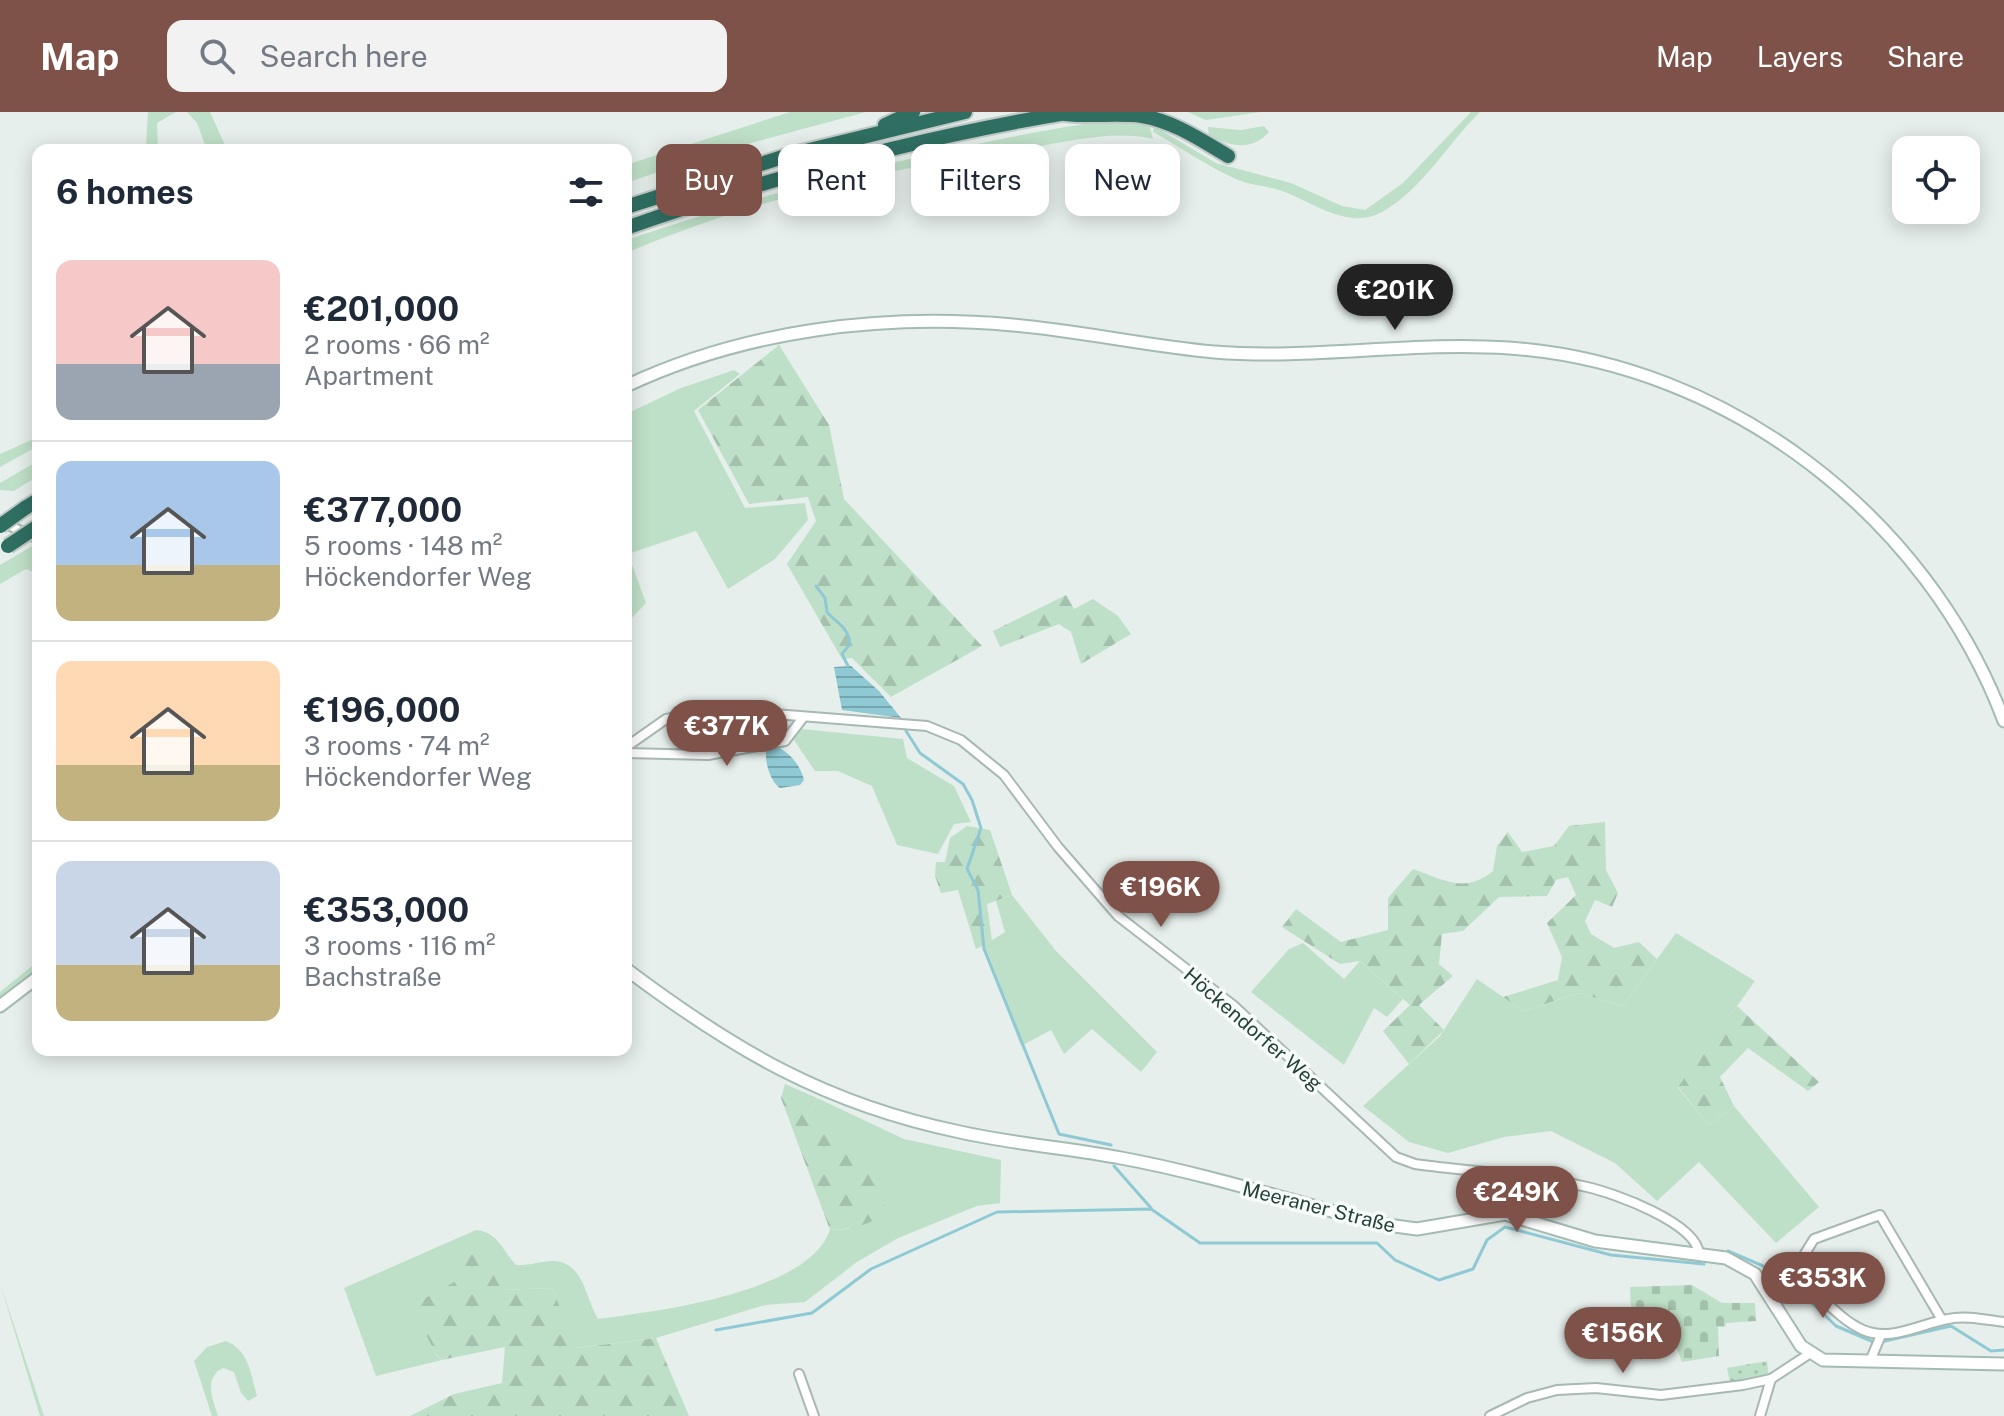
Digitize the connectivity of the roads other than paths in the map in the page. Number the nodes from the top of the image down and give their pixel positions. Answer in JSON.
{"nodes":[{"id":1,"x":913,"y":112,"type":"edge"},
{"id":2,"x":965,"y":112,"type":"edge"},
{"id":3,"x":1066,"y":113,"type":"edge"},
{"id":4,"x":873,"y":133,"type":"junction"},
{"id":5,"x":1228,"y":156,"type":"dead end"},
{"id":6,"x":632,"y":205,"type":"edge"},
{"id":7,"x":632,"y":226,"type":"edge"},
{"id":8,"x":632,"y":384,"type":"edge"},
{"id":9,"x":32,"y":504,"type":"edge"},
{"id":10,"x":0,"y":523,"type":"edge"},
{"id":11,"x":32,"y":530,"type":"edge"},
{"id":12,"x":32,"y":536,"type":"edge"},
{"id":13,"x":4,"y":549,"type":"edge"},
{"id":14,"x":802,"y":719,"type":"junction"},
{"id":15,"x":2004,"y":721,"type":"edge"},
{"id":16,"x":632,"y":742,"type":"edge"},
{"id":17,"x":632,"y":753,"type":"edge"},
{"id":18,"x":632,"y":973,"type":"edge"},
{"id":19,"x":32,"y":982,"type":"edge"},
{"id":20,"x":0,"y":1006,"type":"edge"},
{"id":21,"x":1699,"y":1254,"type":"junction"},
{"id":22,"x":1778,"y":1268,"type":"dead end"},
{"id":23,"x":1793,"y":1273,"type":"junction"},
{"id":24,"x":1942,"y":1320,"type":"junction"},
{"id":25,"x":2004,"y":1322,"type":"edge"},
{"id":26,"x":1879,"y":1340,"type":"junction"},
{"id":27,"x":1809,"y":1354,"type":"junction"},
{"id":28,"x":1870,"y":1361,"type":"junction"},
{"id":29,"x":2004,"y":1364,"type":"edge"},
{"id":30,"x":799,"y":1374,"type":"dead end"},
{"id":31,"x":1771,"y":1379,"type":"junction"},
{"id":32,"x":814,"y":1416,"type":"edge"},
{"id":33,"x":1490,"y":1416,"type":"edge"},
{"id":34,"x":1760,"y":1416,"type":"edge"}],
"edges":[{"from":1,"to":4,"type":"highway"},
{"from":2,"to":4,"type":"highway"},
{"from":3,"to":5,"type":"highway"},
{"from":3,"to":7,"type":"highway"},
{"from":4,"to":6,"type":"highway"},
{"from":8,"to":15,"type":"main road"},
{"from":9,"to":10,"type":"highway","bridge":true},
{"from":10,"to":12,"type":"street"},
{"from":11,"to":13,"type":"highway","bridge":true},
{"from":14,"to":16,"type":"street","name":"Höckendorfer Weg"},
{"from":14,"to":17,"type":"street"},
{"from":14,"to":21,"type":"street","name":"Höckendorfer Weg"},
{"from":18,"to":21,"type":"main road","name":"Meeraner Straße"},
{"from":19,"to":20,"type":"main road"},
{"from":21,"to":27,"type":"main road","name":"Meeraner Straße"},
{"from":22,"to":23,"type":"street"},
{"from":23,"to":24,"type":"street"},
{"from":23,"to":26,"type":"street"},
{"from":24,"to":25,"type":"street"},
{"from":24,"to":26,"type":"street"},
{"from":26,"to":28,"type":"street"},
{"from":27,"to":28,"type":"main road"},
{"from":27,"to":31,"type":"street"},
{"from":28,"to":29,"type":"main road"},
{"from":30,"to":32,"type":"street"},
{"from":31,"to":33,"type":"street"},
{"from":31,"to":34,"type":"street"}]}
